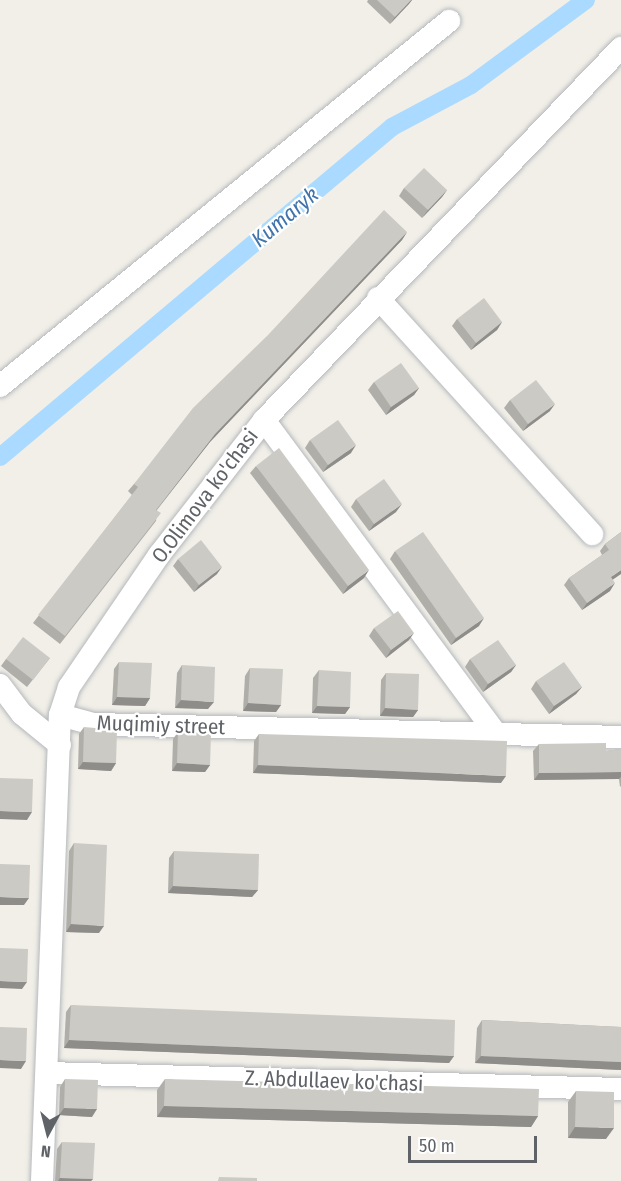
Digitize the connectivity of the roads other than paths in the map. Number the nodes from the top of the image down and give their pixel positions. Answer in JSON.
{"nodes":[{"id":1,"x":449,"y":21,"type":"dead end"},
{"id":2,"x":621,"y":48,"type":"edge"},
{"id":3,"x":378,"y":298,"type":"junction"},
{"id":4,"x":0,"y":386,"type":"edge"},
{"id":5,"x":264,"y":420,"type":"junction"},
{"id":6,"x":592,"y":534,"type":"dead end"},
{"id":7,"x":0,"y":685,"type":"edge"},
{"id":8,"x":60,"y":715,"type":"junction"},
{"id":9,"x":498,"y":736,"type":"junction"},
{"id":10,"x":621,"y":737,"type":"edge"},
{"id":11,"x":60,"y":745,"type":"junction"},
{"id":12,"x":47,"y":1073,"type":"junction"},
{"id":13,"x":621,"y":1089,"type":"edge"},
{"id":14,"x":42,"y":1181,"type":"edge"}],
"edges":[{"from":1,"to":4,"type":"street"},
{"from":2,"to":3,"type":"street","name":"O.Olimova ko'chasi"},
{"from":3,"to":5,"type":"street","name":"O.Olimova ko'chasi"},
{"from":3,"to":6,"type":"street"},
{"from":5,"to":8,"type":"street","name":"O.Olimova ko'chasi"},
{"from":5,"to":9,"type":"street"},
{"from":7,"to":11,"type":"street"},
{"from":8,"to":9,"type":"street","name":"Muqimiy street"},
{"from":8,"to":11,"type":"street"},
{"from":9,"to":10,"type":"street","name":"Muqimiy street"},
{"from":11,"to":12,"type":"street"},
{"from":12,"to":13,"type":"street","name":"Z. Abdullaev ko'chasi"},
{"from":12,"to":14,"type":"street"}]}
